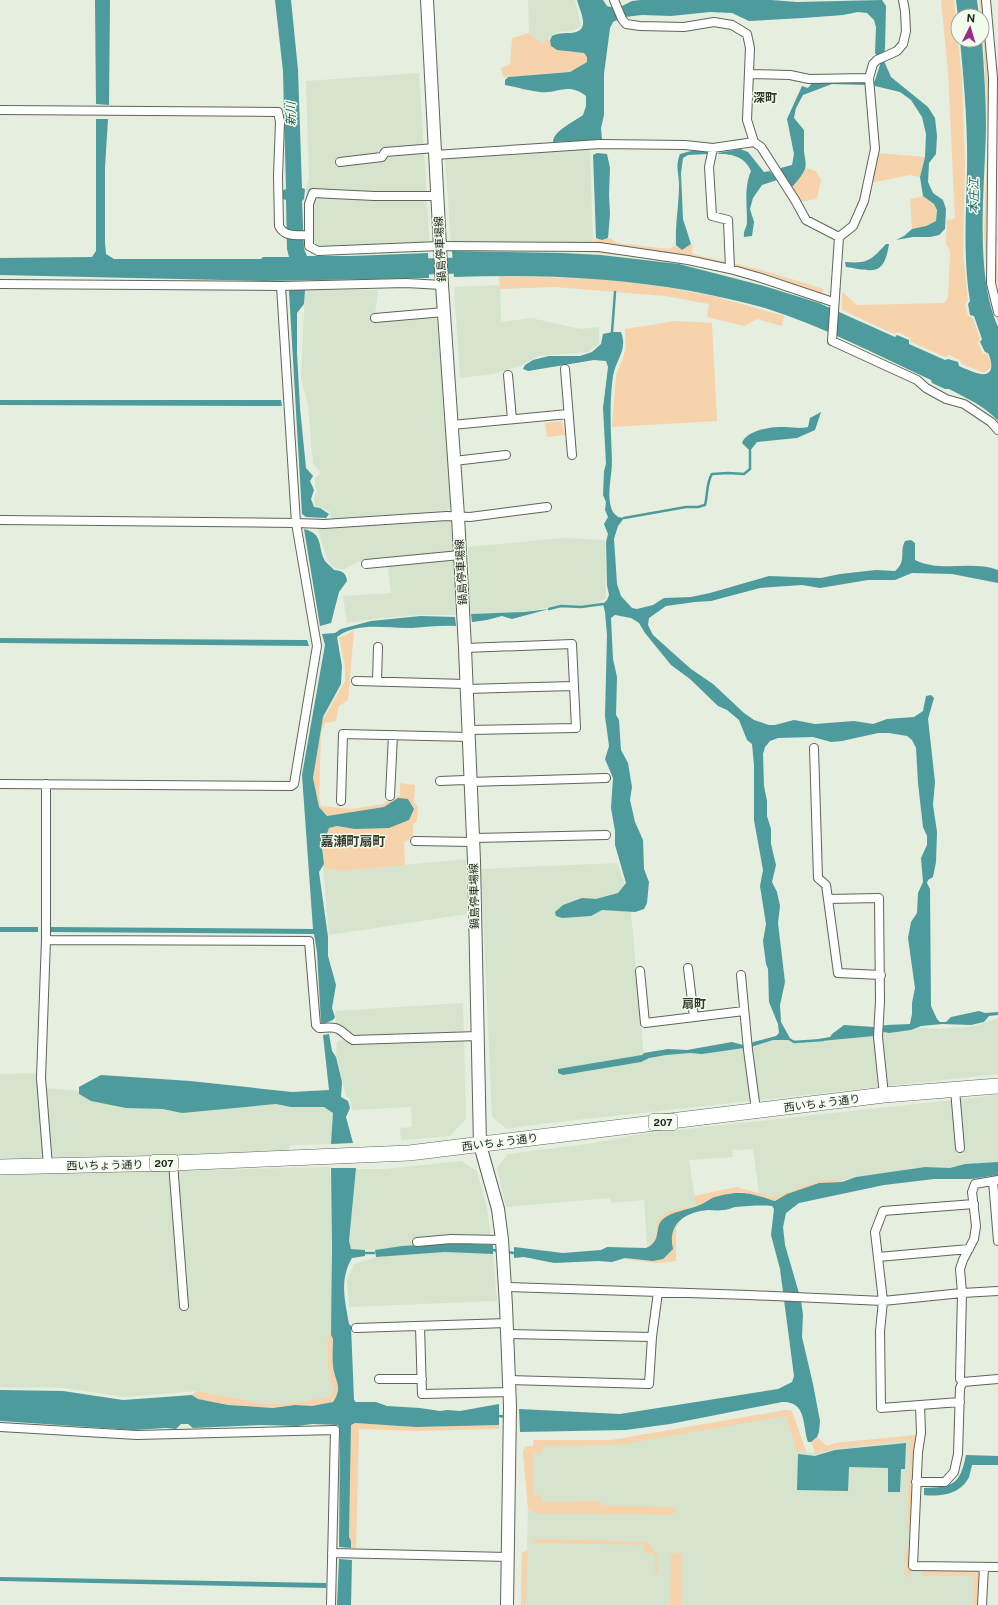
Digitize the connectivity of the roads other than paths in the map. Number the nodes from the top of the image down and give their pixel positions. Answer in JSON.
{"nodes":[{"id":1,"x":427,"y":0,"type":"edge"},
{"id":2,"x":903,"y":0,"type":"edge"},
{"id":3,"x":986,"y":0,"type":"edge"},
{"id":4,"x":615,"y":3,"type":"edge"},
{"id":5,"x":749,"y":74,"type":"junction"},
{"id":6,"x":869,"y":78,"type":"junction"},
{"id":7,"x":0,"y":110,"type":"edge"},
{"id":8,"x":754,"y":142,"type":"junction"},
{"id":9,"x":713,"y":148,"type":"junction"},
{"id":10,"x":435,"y":152,"type":"junction"},
{"id":11,"x":340,"y":162,"type":"dead end"},
{"id":12,"x":438,"y":196,"type":"junction"},
{"id":13,"x":307,"y":235,"type":"junction"},
{"id":14,"x":839,"y":237,"type":"junction"},
{"id":15,"x":440,"y":246,"type":"junction"},
{"id":16,"x":730,"y":269,"type":"junction"},
{"id":17,"x":0,"y":284,"type":"edge"},
{"id":18,"x":442,"y":285,"type":"junction"},
{"id":19,"x":280,"y":286,"type":"junction"},
{"id":20,"x":834,"y":302,"type":"junction"},
{"id":21,"x":444,"y":312,"type":"junction"},
{"id":22,"x":998,"y":312,"type":"edge"},
{"id":23,"x":375,"y":318,"type":"dead end"},
{"id":24,"x":565,"y":369,"type":"dead end"},
{"id":25,"x":508,"y":375,"type":"dead end"},
{"id":26,"x":568,"y":414,"type":"junction"},
{"id":27,"x":512,"y":419,"type":"junction"},
{"id":28,"x":452,"y":424,"type":"junction"},
{"id":29,"x":998,"y":430,"type":"edge"},
{"id":30,"x":506,"y":455,"type":"dead end"},
{"id":31,"x":572,"y":455,"type":"dead end"},
{"id":32,"x":454,"y":461,"type":"junction"},
{"id":33,"x":547,"y":507,"type":"dead end"},
{"id":34,"x":458,"y":516,"type":"junction"},
{"id":35,"x":0,"y":520,"type":"edge"},
{"id":36,"x":296,"y":522,"type":"junction"},
{"id":37,"x":460,"y":555,"type":"junction"},
{"id":38,"x":366,"y":564,"type":"dead end"},
{"id":39,"x":378,"y":647,"type":"dead end"},
{"id":40,"x":465,"y":648,"type":"junction"},
{"id":41,"x":356,"y":681,"type":"dead end"},
{"id":42,"x":377,"y":682,"type":"junction"},
{"id":43,"x":467,"y":686,"type":"junction"},
{"id":44,"x":574,"y":686,"type":"junction"},
{"id":45,"x":468,"y":733,"type":"junction"},
{"id":46,"x":393,"y":735,"type":"junction"},
{"id":47,"x":814,"y":748,"type":"dead end"},
{"id":48,"x":606,"y":778,"type":"dead end"},
{"id":49,"x":440,"y":781,"type":"dead end"},
{"id":50,"x":470,"y":782,"type":"junction"},
{"id":51,"x":0,"y":784,"type":"edge"},
{"id":52,"x":46,"y":784,"type":"junction"},
{"id":53,"x":390,"y":796,"type":"dead end"},
{"id":54,"x":341,"y":801,"type":"dead end"},
{"id":55,"x":606,"y":835,"type":"dead end"},
{"id":56,"x":473,"y":840,"type":"junction"},
{"id":57,"x":415,"y":841,"type":"dead end"},
{"id":58,"x":828,"y":899,"type":"junction"},
{"id":59,"x":46,"y":940,"type":"junction"},
{"id":60,"x":688,"y":968,"type":"dead end"},
{"id":61,"x":640,"y":971,"type":"dead end"},
{"id":62,"x":741,"y":975,"type":"dead end"},
{"id":63,"x":880,"y":975,"type":"junction"},
{"id":64,"x":744,"y":1011,"type":"junction"},
{"id":65,"x":694,"y":1017,"type":"junction"},
{"id":66,"x":478,"y":1036,"type":"junction"},
{"id":67,"x":998,"y":1086,"type":"edge"},
{"id":68,"x":955,"y":1090,"type":"junction"},
{"id":69,"x":884,"y":1095,"type":"junction"},
{"id":70,"x":756,"y":1110,"type":"junction"},
{"id":71,"x":480,"y":1145,"type":"junction"},
{"id":72,"x":960,"y":1148,"type":"dead end"},
{"id":73,"x":174,"y":1163,"type":"junction"},
{"id":74,"x":48,"y":1166,"type":"junction"},
{"id":75,"x":0,"y":1167,"type":"edge"},
{"id":76,"x":995,"y":1180,"type":"edge"},
{"id":77,"x":974,"y":1204,"type":"junction"},
{"id":78,"x":502,"y":1240,"type":"junction"},
{"id":79,"x":998,"y":1241,"type":"edge"},
{"id":80,"x":416,"y":1242,"type":"dead end"},
{"id":81,"x":969,"y":1249,"type":"junction"},
{"id":82,"x":878,"y":1257,"type":"junction"},
{"id":83,"x":505,"y":1287,"type":"junction"},
{"id":84,"x":998,"y":1291,"type":"edge"},
{"id":85,"x":658,"y":1292,"type":"junction"},
{"id":86,"x":962,"y":1293,"type":"junction"},
{"id":87,"x":883,"y":1301,"type":"junction"},
{"id":88,"x":184,"y":1306,"type":"dead end"},
{"id":89,"x":420,"y":1326,"type":"junction"},
{"id":90,"x":356,"y":1328,"type":"dead end"},
{"id":91,"x":507,"y":1328,"type":"junction"},
{"id":92,"x":652,"y":1337,"type":"junction"},
{"id":93,"x":379,"y":1379,"type":"dead end"},
{"id":94,"x":422,"y":1379,"type":"junction"},
{"id":95,"x":998,"y":1379,"type":"edge"},
{"id":96,"x":509,"y":1380,"type":"junction"},
{"id":97,"x":963,"y":1382,"type":"junction"},
{"id":98,"x":510,"y":1392,"type":"junction"},
{"id":99,"x":960,"y":1402,"type":"junction"},
{"id":100,"x":920,"y":1405,"type":"junction"},
{"id":101,"x":0,"y":1427,"type":"edge"},
{"id":102,"x":916,"y":1482,"type":"junction"},
{"id":103,"x":332,"y":1553,"type":"junction"},
{"id":104,"x":508,"y":1557,"type":"junction"},
{"id":105,"x":984,"y":1567,"type":"junction"},
{"id":106,"x":998,"y":1567,"type":"edge"},
{"id":107,"x":331,"y":1605,"type":"edge"},
{"id":108,"x":507,"y":1605,"type":"edge"},
{"id":109,"x":982,"y":1605,"type":"edge"}],
"edges":[{"from":1,"to":10,"type":"main road","name":"鍋島停車場線"},
{"from":2,"to":6,"type":"street"},
{"from":3,"to":22,"type":"street"},
{"from":4,"to":5,"type":"street"},
{"from":5,"to":6,"type":"street"},
{"from":5,"to":8,"type":"street"},
{"from":6,"to":14,"type":"street"},
{"from":7,"to":13,"type":"street"},
{"from":8,"to":9,"type":"street"},
{"from":8,"to":14,"type":"street"},
{"from":9,"to":10,"type":"street"},
{"from":9,"to":16,"type":"street"},
{"from":10,"to":11,"type":"street"},
{"from":10,"to":12,"type":"main road","name":"鍋島停車場線"},
{"from":12,"to":13,"type":"street"},
{"from":12,"to":15,"type":"main road","name":"鍋島停車場線"},
{"from":13,"to":15,"type":"street"},
{"from":14,"to":20,"type":"street"},
{"from":15,"to":16,"type":"street"},
{"from":15,"to":18,"type":"main road","name":"鍋島停車場線"},
{"from":16,"to":20,"type":"street"},
{"from":17,"to":19,"type":"street"},
{"from":18,"to":19,"type":"street"},
{"from":18,"to":21,"type":"main road","name":"鍋島停車場線"},
{"from":19,"to":36,"type":"street"},
{"from":20,"to":29,"type":"street"},
{"from":21,"to":23,"type":"street"},
{"from":21,"to":28,"type":"main road","name":"鍋島停車場線"},
{"from":24,"to":26,"type":"street"},
{"from":25,"to":27,"type":"street"},
{"from":26,"to":27,"type":"street"},
{"from":26,"to":31,"type":"street"},
{"from":27,"to":28,"type":"street"},
{"from":28,"to":32,"type":"main road","name":"鍋島停車場線"},
{"from":30,"to":32,"type":"street"},
{"from":32,"to":34,"type":"main road","name":"鍋島停車場線"},
{"from":33,"to":34,"type":"street"},
{"from":34,"to":36,"type":"street"},
{"from":34,"to":37,"type":"main road","name":"鍋島停車場線"},
{"from":35,"to":36,"type":"street"},
{"from":36,"to":52,"type":"street"},
{"from":37,"to":38,"type":"street"},
{"from":37,"to":40,"type":"main road","name":"鍋島停車場線"},
{"from":39,"to":42,"type":"street"},
{"from":40,"to":43,"type":"main road","name":"鍋島停車場線"},
{"from":40,"to":44,"type":"street"},
{"from":41,"to":42,"type":"street"},
{"from":42,"to":43,"type":"street"},
{"from":43,"to":44,"type":"street"},
{"from":43,"to":45,"type":"main road","name":"鍋島停車場線"},
{"from":44,"to":45,"type":"street"},
{"from":45,"to":46,"type":"street"},
{"from":45,"to":50,"type":"main road","name":"鍋島停車場線"},
{"from":46,"to":53,"type":"street"},
{"from":46,"to":54,"type":"street"},
{"from":47,"to":58,"type":"street"},
{"from":48,"to":50,"type":"street"},
{"from":49,"to":50,"type":"street"},
{"from":50,"to":56,"type":"main road","name":"鍋島停車場線"},
{"from":51,"to":52,"type":"street"},
{"from":52,"to":59,"type":"street"},
{"from":55,"to":56,"type":"street"},
{"from":56,"to":57,"type":"street"},
{"from":56,"to":66,"type":"main road","name":"鍋島停車場線"},
{"from":58,"to":63,"type":"street"},
{"from":58,"to":63,"type":"street"},
{"from":59,"to":66,"type":"street"},
{"from":59,"to":74,"type":"street"},
{"from":60,"to":65,"type":"street"},
{"from":61,"to":65,"type":"street"},
{"from":62,"to":64,"type":"street"},
{"from":63,"to":69,"type":"street"},
{"from":64,"to":65,"type":"street"},
{"from":64,"to":70,"type":"street"},
{"from":66,"to":71,"type":"main road","name":"鍋島停車場線"},
{"from":67,"to":68,"type":"highway","name":"西いちょう通り","number":"207"},
{"from":68,"to":69,"type":"highway","name":"西いちょう通り","number":"207"},
{"from":68,"to":72,"type":"street"},
{"from":69,"to":70,"type":"highway","name":"西いちょう通り","number":"207"},
{"from":70,"to":71,"type":"highway","name":"西いちょう通り","number":"207"},
{"from":71,"to":73,"type":"highway","name":"西いちょう通り","number":"207"},
{"from":71,"to":78,"type":"main road","name":"鍋島停車場線"},
{"from":73,"to":74,"type":"highway","name":"西いちょう通り","number":"207"},
{"from":73,"to":88,"type":"street"},
{"from":74,"to":75,"type":"highway","name":"西いちょう通り","number":"207"},
{"from":76,"to":77,"type":"street"},
{"from":76,"to":79,"type":"street"},
{"from":77,"to":81,"type":"street"},
{"from":77,"to":82,"type":"street"},
{"from":78,"to":80,"type":"street"},
{"from":78,"to":83,"type":"main road","name":"鍋島停車場線"},
{"from":81,"to":82,"type":"street"},
{"from":81,"to":86,"type":"street"},
{"from":82,"to":87,"type":"street"},
{"from":83,"to":85,"type":"street"},
{"from":83,"to":91,"type":"main road","name":"鍋島停車場線"},
{"from":84,"to":86,"type":"street"},
{"from":85,"to":87,"type":"street"},
{"from":85,"to":92,"type":"street"},
{"from":86,"to":87,"type":"street"},
{"from":86,"to":97,"type":"street"},
{"from":87,"to":100,"type":"street"},
{"from":89,"to":90,"type":"street"},
{"from":89,"to":91,"type":"street"},
{"from":89,"to":94,"type":"street"},
{"from":91,"to":92,"type":"street"},
{"from":91,"to":96,"type":"main road","name":"鍋島停車場線"},
{"from":92,"to":96,"type":"street"},
{"from":93,"to":94,"type":"street"},
{"from":94,"to":98,"type":"street"},
{"from":95,"to":97,"type":"street"},
{"from":96,"to":98,"type":"main road","name":"鍋島停車場線"},
{"from":97,"to":99,"type":"street"},
{"from":98,"to":104,"type":"main road","name":"鍋島停車場線"},
{"from":99,"to":100,"type":"street"},
{"from":99,"to":102,"type":"street"},
{"from":100,"to":102,"type":"street"},
{"from":101,"to":103,"type":"street"},
{"from":102,"to":105,"type":"street"},
{"from":103,"to":104,"type":"street"},
{"from":103,"to":107,"type":"street"},
{"from":104,"to":108,"type":"main road","name":"鍋島停車場線"},
{"from":105,"to":106,"type":"street"},
{"from":105,"to":109,"type":"street"}]}
